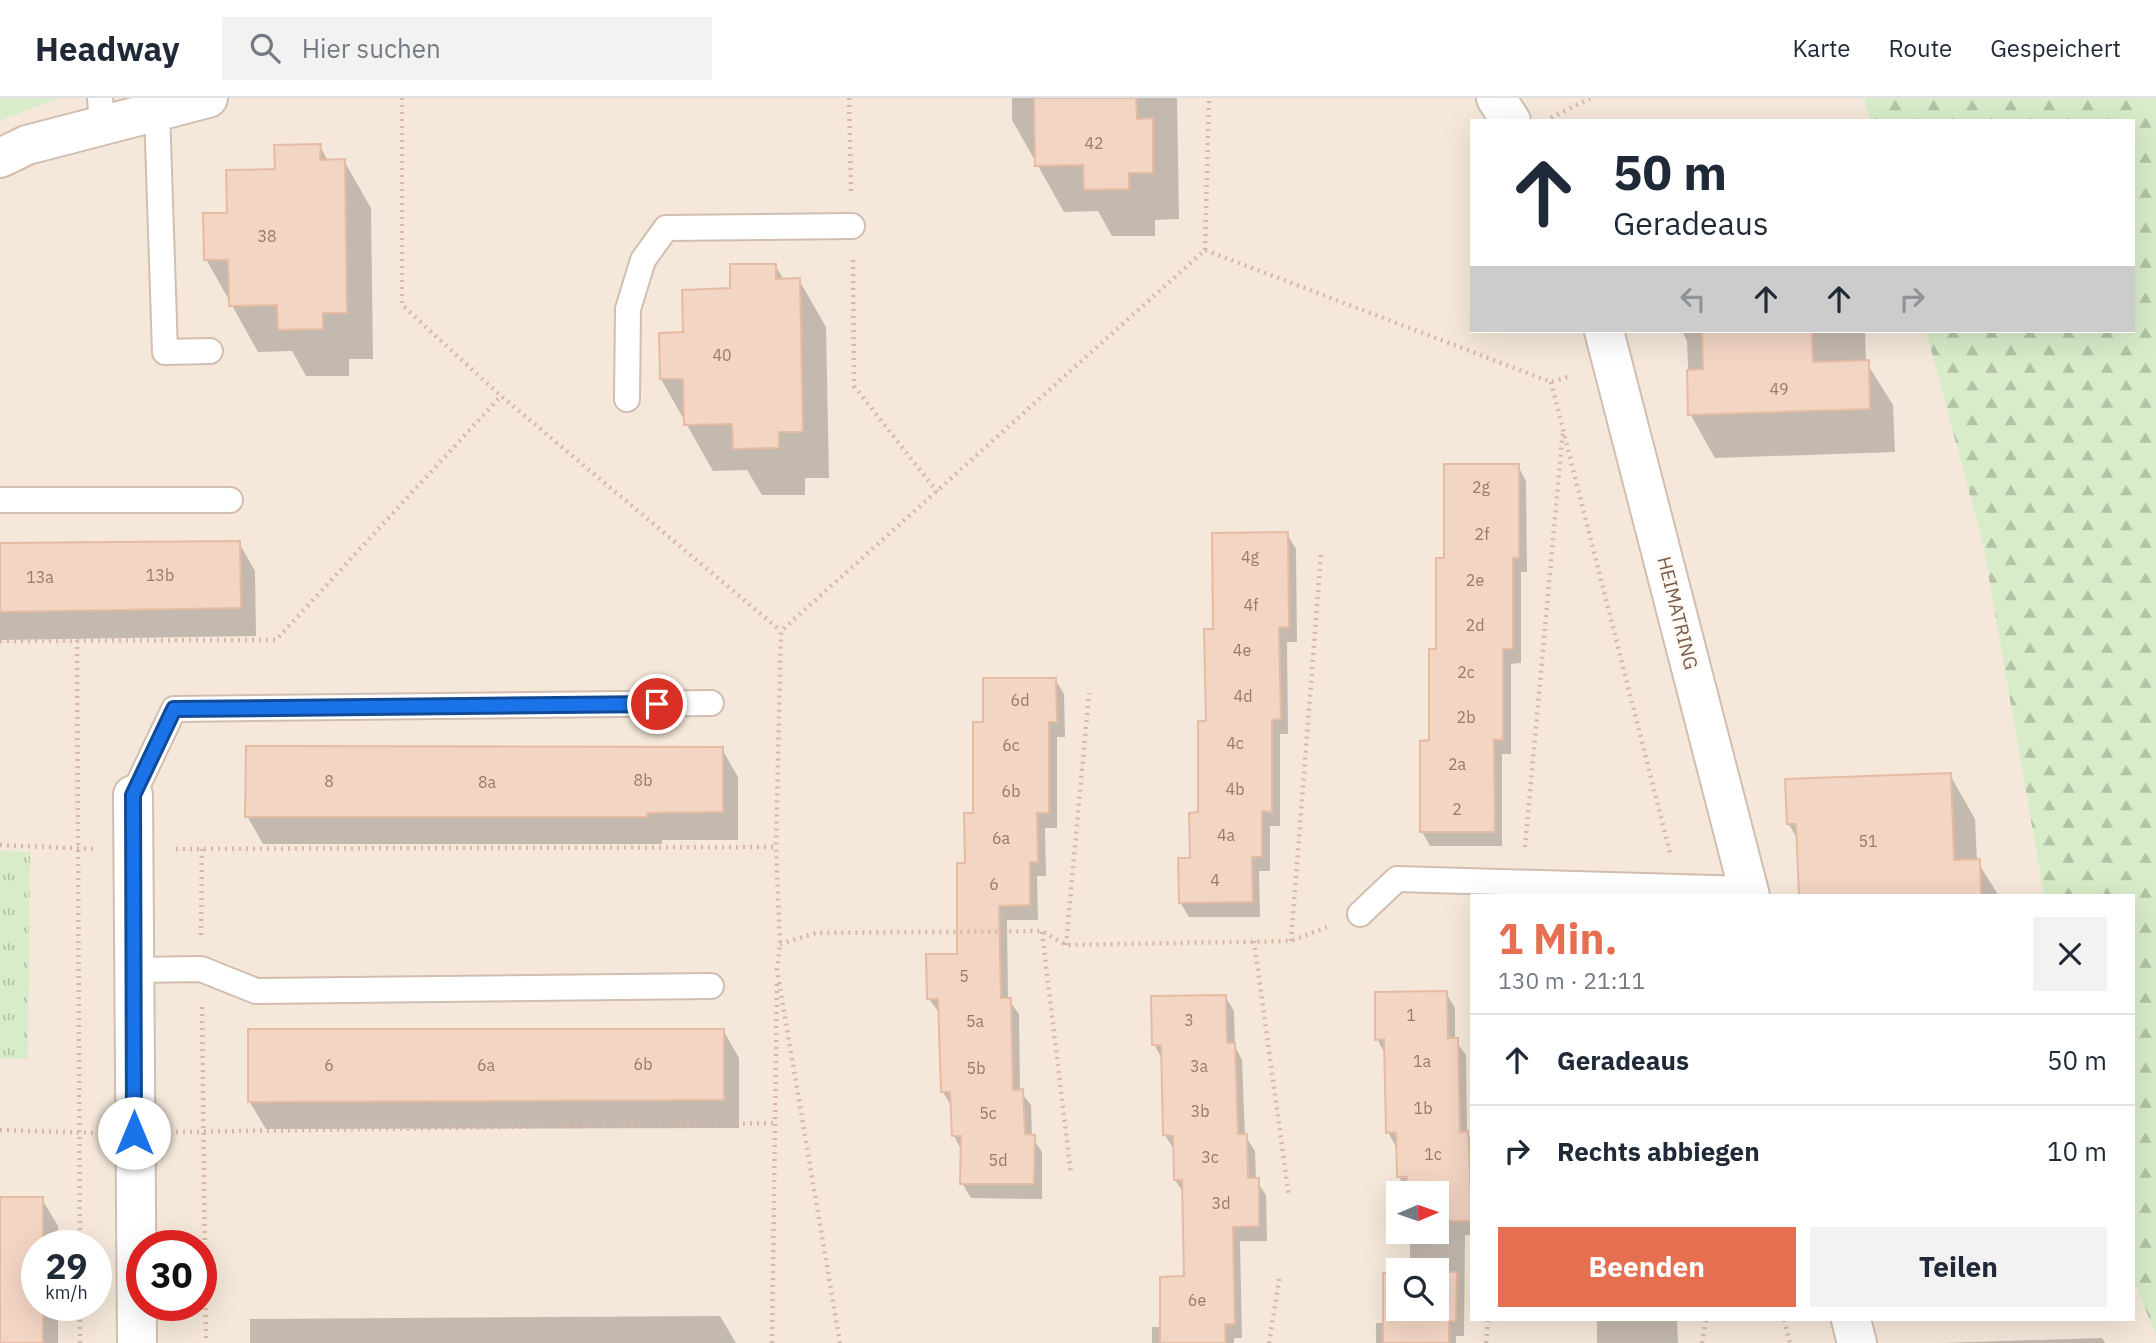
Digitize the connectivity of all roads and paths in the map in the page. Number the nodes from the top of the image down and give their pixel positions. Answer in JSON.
{"nodes":[{"id":1,"x":208,"y":98,"type":"edge"},
{"id":2,"x":402,"y":98,"type":"edge"},
{"id":3,"x":849,"y":98,"type":"edge"},
{"id":4,"x":1209,"y":98,"type":"edge"},
{"id":5,"x":1496,"y":98,"type":"edge"},
{"id":6,"x":1591,"y":98,"type":"edge"},
{"id":7,"x":157,"y":111,"type":"junction"},
{"id":8,"x":101,"y":112,"type":"edge"},
{"id":9,"x":1510,"y":119,"type":"edge"},
{"id":10,"x":1549,"y":119,"type":"edge"},
{"id":11,"x":0,"y":158,"type":"edge"},
{"id":12,"x":852,"y":226,"type":"junction"},
{"id":13,"x":1205,"y":250,"type":"junction"},
{"id":14,"x":1609,"y":347,"type":"edge"},
{"id":15,"x":210,"y":351,"type":"dead end"},
{"id":16,"x":1551,"y":382,"type":"junction"},
{"id":17,"x":501,"y":396,"type":"junction"},
{"id":18,"x":627,"y":399,"type":"dead end"},
{"id":19,"x":1564,"y":424,"type":"junction"},
{"id":20,"x":938,"y":493,"type":"junction"},
{"id":21,"x":0,"y":500,"type":"edge"},
{"id":22,"x":230,"y":500,"type":"dead end"},
{"id":23,"x":1321,"y":554,"type":"dead end"},
{"id":24,"x":781,"y":631,"type":"junction"},
{"id":25,"x":77,"y":640,"type":"junction"},
{"id":26,"x":0,"y":641,"type":"edge"},
{"id":27,"x":1089,"y":692,"type":"dead end"},
{"id":28,"x":711,"y":703,"type":"dead end"},
{"id":29,"x":133,"y":795,"type":"joint"},
{"id":30,"x":0,"y":845,"type":"edge"},
{"id":31,"x":776,"y":847,"type":"junction"},
{"id":32,"x":79,"y":849,"type":"junction"},
{"id":33,"x":133,"y":849,"type":"junction"},
{"id":34,"x":1521,"y":882,"type":"junction"},
{"id":35,"x":1678,"y":887,"type":"junction"},
{"id":36,"x":1749,"y":892,"type":"edge"},
{"id":37,"x":1360,"y":914,"type":"joint"},
{"id":38,"x":1042,"y":931,"type":"junction"},
{"id":39,"x":1291,"y":941,"type":"junction"},
{"id":40,"x":1254,"y":942,"type":"junction"},
{"id":41,"x":780,"y":944,"type":"junction"},
{"id":42,"x":1066,"y":945,"type":"junction"},
{"id":43,"x":201,"y":969,"type":"junction"},
{"id":44,"x":134,"y":970,"type":"junction"},
{"id":45,"x":777,"y":970,"type":"junction"},
{"id":46,"x":711,"y":986,"type":"dead end"},
{"id":47,"x":774,"y":1124,"type":"junction"},
{"id":48,"x":0,"y":1130,"type":"edge"},
{"id":49,"x":205,"y":1132,"type":"junction"},
{"id":50,"x":80,"y":1133,"type":"junction"},
{"id":51,"x":134,"y":1133,"type":"junction"},
{"id":52,"x":1071,"y":1175,"type":"dead end"},
{"id":53,"x":1289,"y":1197,"type":"dead end"},
{"id":54,"x":80,"y":1230,"type":"edge"},
{"id":55,"x":1280,"y":1274,"type":"dead end"},
{"id":56,"x":80,"y":1321,"type":"edge"},
{"id":57,"x":1488,"y":1321,"type":"edge"},
{"id":58,"x":1706,"y":1321,"type":"edge"},
{"id":59,"x":1784,"y":1321,"type":"edge"},
{"id":60,"x":1851,"y":1321,"type":"edge"},
{"id":61,"x":80,"y":1343,"type":"edge"},
{"id":62,"x":137,"y":1343,"type":"edge"},
{"id":63,"x":206,"y":1343,"type":"edge"},
{"id":64,"x":772,"y":1343,"type":"edge"},
{"id":65,"x":839,"y":1343,"type":"edge"},
{"id":66,"x":1269,"y":1343,"type":"edge"},
{"id":67,"x":1486,"y":1343,"type":"edge"},
{"id":68,"x":1702,"y":1343,"type":"edge"},
{"id":69,"x":1790,"y":1343,"type":"edge"},
{"id":70,"x":1857,"y":1343,"type":"edge"}],
"edges":[{"from":1,"to":7,"type":"street"},
{"from":2,"to":17,"type":"path"},
{"from":3,"to":12,"type":"path"},
{"from":4,"to":13,"type":"path"},
{"from":5,"to":9,"type":"street"},
{"from":6,"to":10,"type":"path"},
{"from":7,"to":8,"type":"street"},
{"from":7,"to":15,"type":"lane"},
{"from":8,"to":11,"type":"street"},
{"from":12,"to":18,"type":"lane"},
{"from":12,"to":20,"type":"path"},
{"from":13,"to":16,"type":"path"},
{"from":13,"to":20,"type":"path"},
{"from":14,"to":16,"type":"path"},
{"from":14,"to":36,"type":"street","name":"HEIMATRING"},
{"from":16,"to":19,"type":"path"},
{"from":17,"to":24,"type":"path"},
{"from":17,"to":25,"type":"path"},
{"from":19,"to":34,"type":"path"},
{"from":19,"to":35,"type":"path"},
{"from":20,"to":24,"type":"path"},
{"from":21,"to":22,"type":"lane"},
{"from":23,"to":39,"type":"path"},
{"from":24,"to":31,"type":"path"},
{"from":25,"to":26,"type":"path"},
{"from":25,"to":32,"type":"path"},
{"from":27,"to":42,"type":"path"},
{"from":28,"to":29,"type":"lane"},
{"from":29,"to":33,"type":"street"},
{"from":30,"to":32,"type":"path"},
{"from":31,"to":41,"type":"path"},
{"from":31,"to":43,"type":"path"},
{"from":32,"to":33,"type":"path"},
{"from":32,"to":50,"type":"path"},
{"from":33,"to":44,"type":"street"},
{"from":34,"to":35,"type":"lane"},
{"from":34,"to":37,"type":"lane"},
{"from":35,"to":36,"type":"lane"},
{"from":37,"to":39,"type":"path"},
{"from":38,"to":41,"type":"path"},
{"from":38,"to":42,"type":"path"},
{"from":38,"to":52,"type":"path"},
{"from":39,"to":40,"type":"path"},
{"from":40,"to":42,"type":"path"},
{"from":40,"to":53,"type":"path"},
{"from":41,"to":45,"type":"path"},
{"from":43,"to":44,"type":"lane"},
{"from":43,"to":46,"type":"lane"},
{"from":43,"to":49,"type":"path"},
{"from":44,"to":51,"type":"street"},
{"from":45,"to":47,"type":"path"},
{"from":45,"to":65,"type":"path"},
{"from":47,"to":49,"type":"path"},
{"from":47,"to":64,"type":"path"},
{"from":48,"to":50,"type":"path"},
{"from":49,"to":63,"type":"path"},
{"from":50,"to":51,"type":"path"},
{"from":50,"to":54,"type":"path"},
{"from":51,"to":62,"type":"street"},
{"from":55,"to":66,"type":"path"},
{"from":56,"to":61,"type":"path"},
{"from":57,"to":67,"type":"path"},
{"from":58,"to":68,"type":"path"},
{"from":59,"to":69,"type":"path"},
{"from":60,"to":70,"type":"street"}]}
